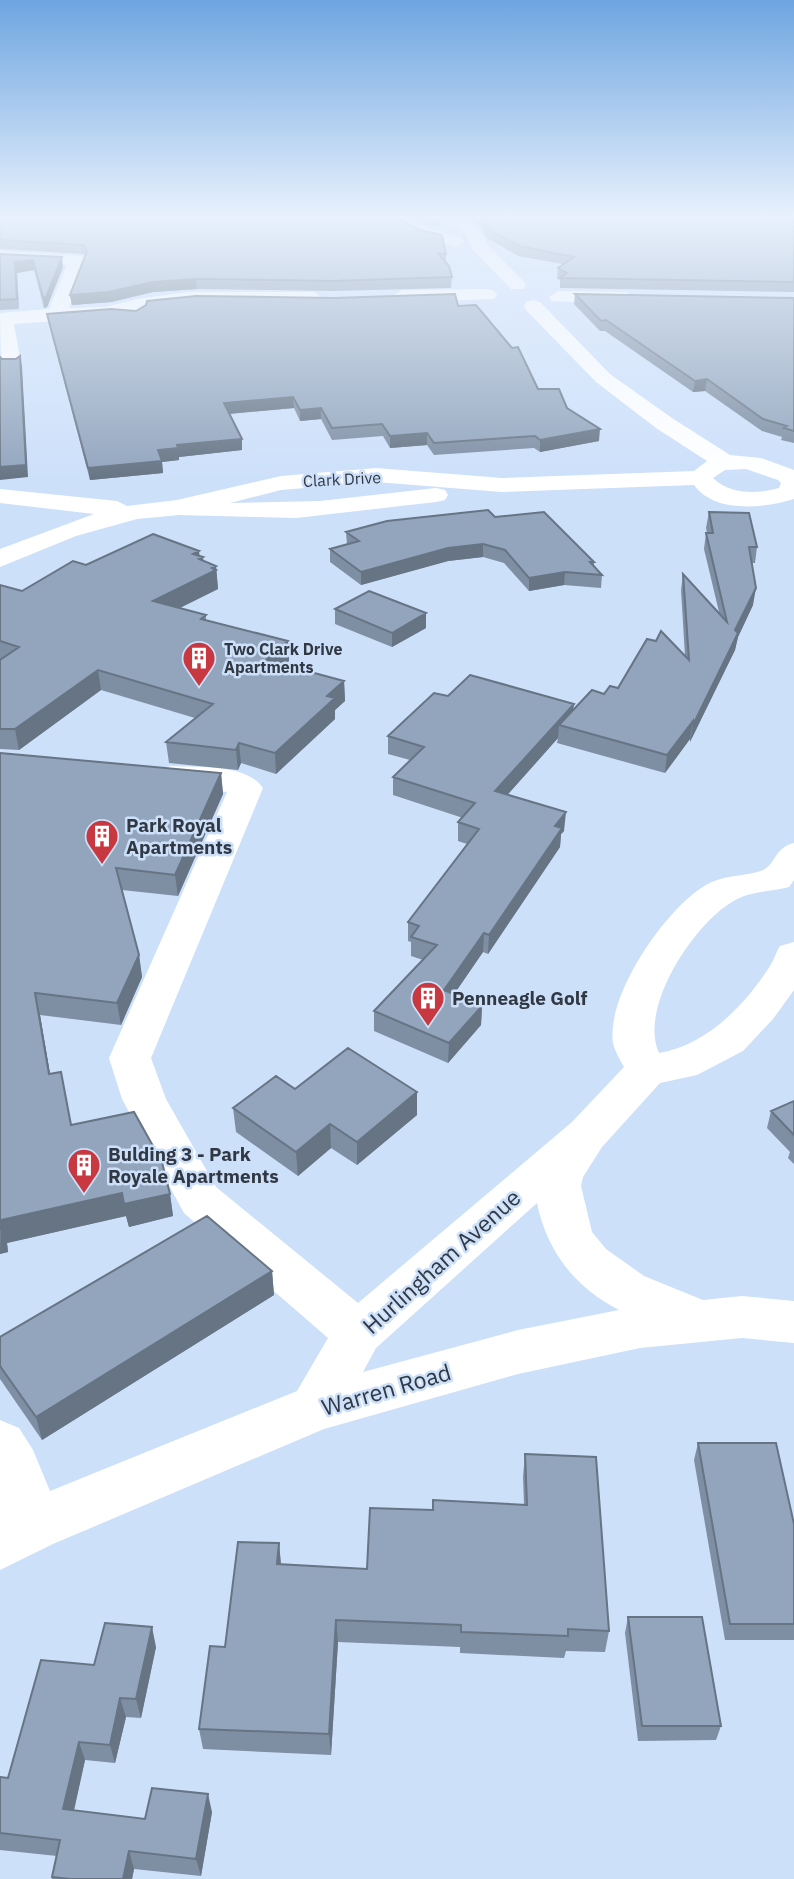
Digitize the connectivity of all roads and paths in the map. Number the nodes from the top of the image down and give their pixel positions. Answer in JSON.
{"nodes":[{"id":1,"x":60,"y":306,"type":"edge"},
{"id":2,"x":243,"y":306,"type":"edge"},
{"id":3,"x":551,"y":306,"type":"edge"},
{"id":4,"x":57,"y":314,"type":"junction"},
{"id":5,"x":2,"y":319,"type":"edge"},
{"id":6,"x":11,"y":364,"type":"edge"},
{"id":7,"x":726,"y":463,"type":"junction"},
{"id":8,"x":701,"y":478,"type":"junction"},
{"id":9,"x":794,"y":482,"type":"edge"},
{"id":10,"x":0,"y":496,"type":"edge"},
{"id":11,"x":136,"y":511,"type":"junction"},
{"id":12,"x":0,"y":559,"type":"edge"},
{"id":13,"x":136,"y":773,"type":"edge"},
{"id":14,"x":788,"y":877,"type":"edge"},
{"id":15,"x":794,"y":955,"type":"edge"},
{"id":16,"x":647,"y":1070,"type":"junction"},
{"id":17,"x":588,"y":1134,"type":"junction"},
{"id":18,"x":705,"y":1320,"type":"junction"},
{"id":19,"x":794,"y":1322,"type":"edge"},
{"id":20,"x":358,"y":1333,"type":"junction"},
{"id":21,"x":316,"y":1408,"type":"junction"},
{"id":22,"x":0,"y":1445,"type":"edge"},
{"id":23,"x":16,"y":1534,"type":"edge"}],
"edges":[{"from":1,"to":4,"type":"street"},
{"from":2,"to":4,"type":"street"},
{"from":3,"to":7,"type":"street"},
{"from":4,"to":5,"type":"street"},
{"from":5,"to":6,"type":"street"},
{"from":7,"to":8,"type":"street","name":"Clark Drive"},
{"from":7,"to":9,"type":"street"},
{"from":8,"to":9,"type":"street"},
{"from":8,"to":11,"type":"street","name":"Clark Drive"},
{"from":10,"to":11,"type":"street","name":"Clark Drive"},
{"from":11,"to":12,"type":"street","name":"Clark Drive"},
{"from":13,"to":20,"type":"street"},
{"from":14,"to":16,"type":"street"},
{"from":15,"to":16,"type":"street"},
{"from":16,"to":17,"type":"street","name":"Hurlingham Avenue"},
{"from":17,"to":18,"type":"street","name":"Hurlingham Avenue"},
{"from":17,"to":20,"type":"street","name":"Hurlingham Avenue"},
{"from":18,"to":19,"type":"street","name":"Warren Road"},
{"from":18,"to":21,"type":"street","name":"Warren Road"},
{"from":20,"to":21,"type":"street","name":"Hurlingham Avenue"},
{"from":21,"to":23,"type":"street","name":"Warren Road"},
{"from":22,"to":23,"type":"street"}]}
